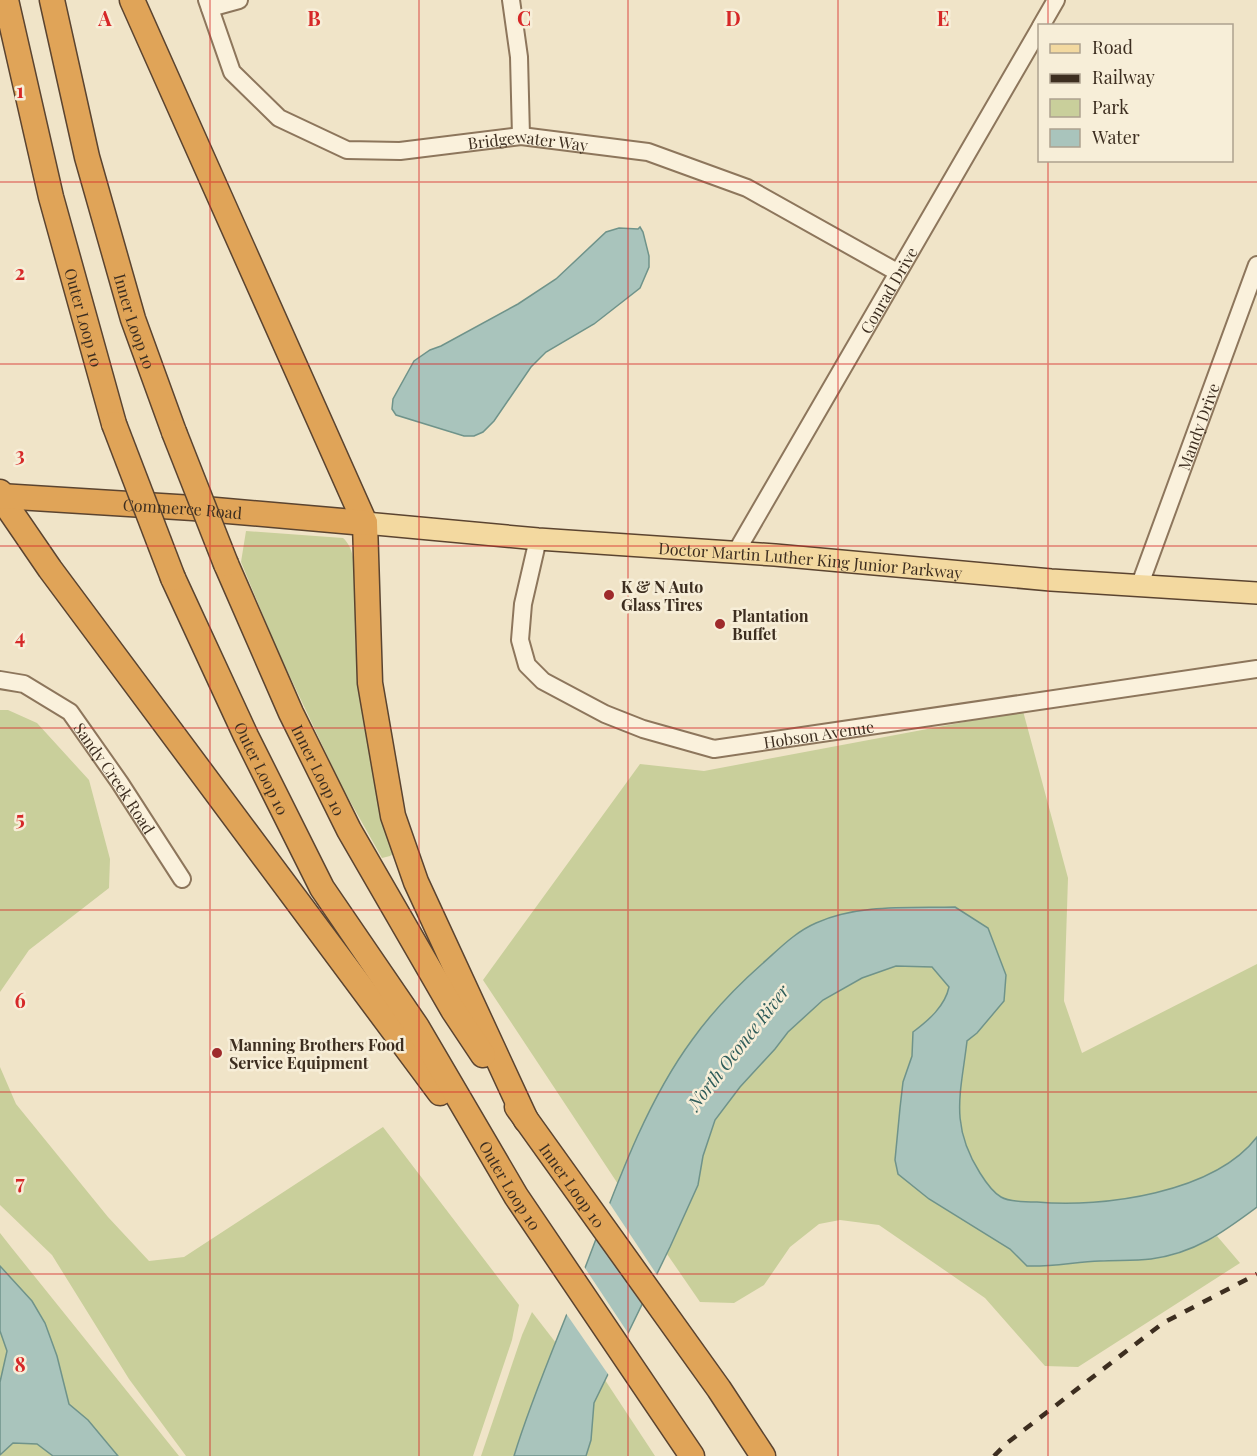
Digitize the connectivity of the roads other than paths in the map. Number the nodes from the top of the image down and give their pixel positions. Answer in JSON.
{"nodes":[{"id":1,"x":6,"y":0,"type":"edge"},
{"id":2,"x":52,"y":0,"type":"edge"},
{"id":3,"x":132,"y":0,"type":"edge"},
{"id":4,"x":239,"y":0,"type":"edge"},
{"id":5,"x":511,"y":0,"type":"edge"},
{"id":6,"x":1056,"y":0,"type":"edge"},
{"id":7,"x":208,"y":4,"type":"edge"},
{"id":8,"x":1042,"y":24,"type":"edge"},
{"id":9,"x":1038,"y":30,"type":"edge"},
{"id":10,"x":521,"y":136,"type":"junction"},
{"id":11,"x":1257,"y":265,"type":"edge"},
{"id":12,"x":897,"y":272,"type":"junction"},
{"id":13,"x":0,"y":495,"type":"edge"},
{"id":14,"x":365,"y":523,"type":"junction"},
{"id":15,"x":538,"y":539,"type":"junction"},
{"id":16,"x":736,"y":552,"type":"junction"},
{"id":17,"x":1139,"y":587,"type":"junction"},
{"id":18,"x":1257,"y":593,"type":"edge"},
{"id":19,"x":1257,"y":669,"type":"edge"},
{"id":20,"x":0,"y":680,"type":"edge"},
{"id":21,"x":182,"y":879,"type":"dead end"},
{"id":22,"x":526,"y":1120,"type":"junction"},
{"id":23,"x":516,"y":1196,"type":"junction"},
{"id":24,"x":687,"y":1449,"type":"edge"},
{"id":25,"x":763,"y":1456,"type":"edge"}],
"edges":[{"from":1,"to":23,"type":"highway","name":"Outer Loop 10","bridge":true},
{"from":2,"to":22,"type":"highway","name":"Inner Loop 10","bridge":true},
{"from":3,"to":14,"type":"highway"},
{"from":4,"to":7,"type":"street"},
{"from":5,"to":10,"type":"street"},
{"from":6,"to":8,"type":"street","name":"Conrad Drive"},
{"from":7,"to":10,"type":"street","name":"Bridgewater Way"},
{"from":9,"to":12,"type":"street","name":"Conrad Drive"},
{"from":10,"to":12,"type":"street","name":"Bridgewater Way"},
{"from":11,"to":17,"type":"street","name":"Mandy Drive"},
{"from":12,"to":16,"type":"street","name":"Conrad Drive"},
{"from":13,"to":14,"type":"highway","name":"Commerce Road"},
{"from":13,"to":23,"type":"highway"},
{"from":14,"to":15,"type":"main road","name":"Doctor Martin Luther King Junior Parkway"},
{"from":14,"to":22,"type":"highway"},
{"from":15,"to":16,"type":"main road","name":"Doctor Martin Luther King Junior Parkway"},
{"from":15,"to":19,"type":"street","name":"Hobson Avenue"},
{"from":16,"to":17,"type":"main road","name":"Doctor Martin Luther King Junior Parkway"},
{"from":17,"to":18,"type":"main road","name":"Doctor Martin Luther King Junior Parkway"},
{"from":20,"to":21,"type":"street","name":"Sandy Creek Road"},
{"from":22,"to":25,"type":"highway","name":"Inner Loop 10"},
{"from":23,"to":24,"type":"highway","name":"Outer Loop 10"}]}
